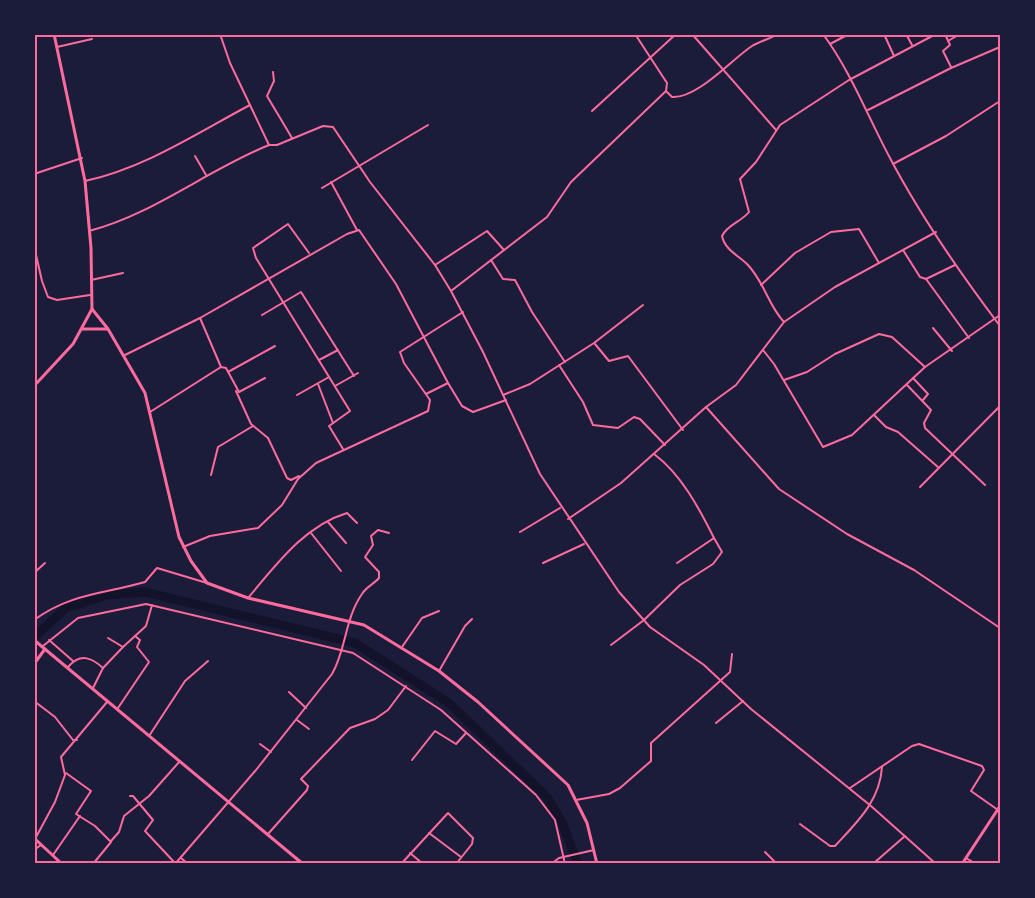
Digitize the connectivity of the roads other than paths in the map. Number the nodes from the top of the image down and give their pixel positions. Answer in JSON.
{"nodes":[{"id":1,"x":54,"y":34,"type":"edge"},
{"id":2,"x":220,"y":34,"type":"edge"},
{"id":3,"x":634,"y":34,"type":"edge"},
{"id":4,"x":676,"y":34,"type":"edge"},
{"id":5,"x":692,"y":34,"type":"edge"},
{"id":6,"x":778,"y":34,"type":"edge"},
{"id":7,"x":823,"y":34,"type":"edge"},
{"id":8,"x":849,"y":34,"type":"edge"},
{"id":9,"x":884,"y":34,"type":"edge"},
{"id":10,"x":906,"y":34,"type":"edge"},
{"id":11,"x":936,"y":34,"type":"edge"},
{"id":12,"x":945,"y":34,"type":"edge"},
{"id":13,"x":960,"y":34,"type":"edge"},
{"id":14,"x":92,"y":39,"type":"dead end"},
{"id":15,"x":948,"y":40,"type":"junction"},
{"id":16,"x":830,"y":44,"type":"junction"},
{"id":17,"x":912,"y":46,"type":"junction"},
{"id":18,"x":57,"y":47,"type":"junction"},
{"id":19,"x":1000,"y":47,"type":"edge"},
{"id":20,"x":894,"y":56,"type":"junction"},
{"id":21,"x":650,"y":59,"type":"junction"},
{"id":22,"x":951,"y":68,"type":"junction"},
{"id":23,"x":723,"y":70,"type":"junction"},
{"id":24,"x":273,"y":72,"type":"dead end"},
{"id":25,"x":849,"y":80,"type":"junction"},
{"id":26,"x":666,"y":91,"type":"junction"},
{"id":27,"x":1000,"y":101,"type":"edge"},
{"id":28,"x":250,"y":105,"type":"junction"},
{"id":29,"x":868,"y":110,"type":"junction"},
{"id":30,"x":592,"y":111,"type":"dead end"},
{"id":31,"x":428,"y":124,"type":"dead end"},
{"id":32,"x":776,"y":130,"type":"junction"},
{"id":33,"x":292,"y":138,"type":"junction"},
{"id":34,"x":269,"y":145,"type":"junction"},
{"id":35,"x":195,"y":156,"type":"dead end"},
{"id":36,"x":82,"y":158,"type":"junction"},
{"id":37,"x":893,"y":164,"type":"junction"},
{"id":38,"x":358,"y":166,"type":"junction"},
{"id":39,"x":34,"y":174,"type":"edge"},
{"id":40,"x":206,"y":175,"type":"junction"},
{"id":41,"x":85,"y":181,"type":"junction"},
{"id":42,"x":330,"y":182,"type":"junction"},
{"id":43,"x":322,"y":188,"type":"dead end"},
{"id":44,"x":357,"y":230,"type":"junction"},
{"id":45,"x":89,"y":231,"type":"junction"},
{"id":46,"x":936,"y":232,"type":"junction"},
{"id":47,"x":34,"y":246,"type":"edge"},
{"id":48,"x":504,"y":250,"type":"junction"},
{"id":49,"x":903,"y":250,"type":"junction"},
{"id":50,"x":310,"y":254,"type":"junction"},
{"id":51,"x":491,"y":260,"type":"junction"},
{"id":52,"x":879,"y":263,"type":"junction"},
{"id":53,"x":435,"y":265,"type":"junction"},
{"id":54,"x":955,"y":265,"type":"junction"},
{"id":55,"x":123,"y":273,"type":"dead end"},
{"id":56,"x":270,"y":279,"type":"junction"},
{"id":57,"x":926,"y":279,"type":"junction"},
{"id":58,"x":91,"y":280,"type":"junction"},
{"id":59,"x":761,"y":285,"type":"junction"},
{"id":60,"x":451,"y":291,"type":"junction"},
{"id":61,"x":90,"y":295,"type":"junction"},
{"id":62,"x":283,"y":301,"type":"junction"},
{"id":63,"x":643,"y":305,"type":"dead end"},
{"id":64,"x":92,"y":309,"type":"junction"},
{"id":65,"x":463,"y":312,"type":"junction"},
{"id":66,"x":262,"y":315,"type":"dead end"},
{"id":67,"x":1000,"y":315,"type":"edge"},
{"id":68,"x":200,"y":318,"type":"junction"},
{"id":69,"x":995,"y":319,"type":"junction"},
{"id":70,"x":784,"y":322,"type":"junction"},
{"id":71,"x":1000,"y":326,"type":"edge"},
{"id":72,"x":933,"y":328,"type":"dead end"},
{"id":73,"x":82,"y":329,"type":"junction"},
{"id":74,"x":108,"y":329,"type":"junction"},
{"id":75,"x":424,"y":338,"type":"junction"},
{"id":76,"x":969,"y":338,"type":"junction"},
{"id":77,"x":594,"y":344,"type":"junction"},
{"id":78,"x":275,"y":346,"type":"dead end"},
{"id":79,"x":338,"y":350,"type":"junction"},
{"id":80,"x":763,"y":350,"type":"junction"},
{"id":81,"x":952,"y":351,"type":"junction"},
{"id":82,"x":124,"y":355,"type":"junction"},
{"id":83,"x":319,"y":360,"type":"junction"},
{"id":84,"x":565,"y":362,"type":"junction"},
{"id":85,"x":559,"y":365,"type":"junction"},
{"id":86,"x":222,"y":367,"type":"junction"},
{"id":87,"x":925,"y":367,"type":"junction"},
{"id":88,"x":228,"y":372,"type":"junction"},
{"id":89,"x":357,"y":373,"type":"dead end"},
{"id":90,"x":354,"y":376,"type":"junction"},
{"id":91,"x":330,"y":377,"type":"junction"},
{"id":92,"x":265,"y":378,"type":"dead end"},
{"id":93,"x":913,"y":378,"type":"junction"},
{"id":94,"x":783,"y":380,"type":"junction"},
{"id":95,"x":448,"y":383,"type":"junction"},
{"id":96,"x":318,"y":384,"type":"junction"},
{"id":97,"x":906,"y":384,"type":"junction"},
{"id":98,"x":34,"y":386,"type":"edge"},
{"id":99,"x":335,"y":386,"type":"junction"},
{"id":100,"x":236,"y":390,"type":"junction"},
{"id":101,"x":426,"y":394,"type":"junction"},
{"id":102,"x":297,"y":395,"type":"dead end"},
{"id":103,"x":503,"y":395,"type":"junction"},
{"id":104,"x":506,"y":400,"type":"junction"},
{"id":105,"x":923,"y":400,"type":"junction"},
{"id":106,"x":1000,"y":406,"type":"edge"},
{"id":107,"x":706,"y":407,"type":"junction"},
{"id":108,"x":150,"y":412,"type":"junction"},
{"id":109,"x":874,"y":415,"type":"junction"},
{"id":110,"x":333,"y":423,"type":"junction"},
{"id":111,"x":252,"y":426,"type":"junction"},
{"id":112,"x":683,"y":430,"type":"junction"},
{"id":113,"x":665,"y":445,"type":"junction"},
{"id":114,"x":343,"y":449,"type":"junction"},
{"id":115,"x":951,"y":453,"type":"junction"},
{"id":116,"x":654,"y":454,"type":"junction"},
{"id":117,"x":939,"y":468,"type":"junction"},
{"id":118,"x":302,"y":475,"type":"junction"},
{"id":119,"x":211,"y":476,"type":"dead end"},
{"id":120,"x":985,"y":485,"type":"dead end"},
{"id":121,"x":920,"y":487,"type":"dead end"},
{"id":122,"x":560,"y":508,"type":"junction"},
{"id":123,"x":568,"y":519,"type":"junction"},
{"id":124,"x":328,"y":522,"type":"junction"},
{"id":125,"x":357,"y":523,"type":"dead end"},
{"id":126,"x":311,"y":532,"type":"junction"},
{"id":127,"x":520,"y":532,"type":"dead end"},
{"id":128,"x":388,"y":533,"type":"dead end"},
{"id":129,"x":714,"y":538,"type":"junction"},
{"id":130,"x":346,"y":543,"type":"dead end"},
{"id":131,"x":585,"y":544,"type":"junction"},
{"id":132,"x":183,"y":547,"type":"junction"},
{"id":133,"x":45,"y":562,"type":"dead end"},
{"id":134,"x":543,"y":562,"type":"dead end"},
{"id":135,"x":677,"y":563,"type":"dead end"},
{"id":136,"x":341,"y":571,"type":"dead end"},
{"id":137,"x":34,"y":573,"type":"edge"},
{"id":138,"x":207,"y":582,"type":"junction"},
{"id":139,"x":248,"y":598,"type":"junction"},
{"id":140,"x":152,"y":605,"type":"junction"},
{"id":141,"x":439,"y":611,"type":"dead end"},
{"id":142,"x":472,"y":619,"type":"dead end"},
{"id":143,"x":34,"y":620,"type":"edge"},
{"id":144,"x":350,"y":620,"type":"junction"},
{"id":145,"x":644,"y":620,"type":"junction"},
{"id":146,"x":1000,"y":628,"type":"edge"},
{"id":147,"x":135,"y":636,"type":"junction"},
{"id":148,"x":108,"y":638,"type":"dead end"},
{"id":149,"x":34,"y":640,"type":"edge"},
{"id":150,"x":49,"y":640,"type":"junction"},
{"id":151,"x":612,"y":645,"type":"dead end"},
{"id":152,"x":42,"y":647,"type":"junction"},
{"id":153,"x":123,"y":647,"type":"junction"},
{"id":154,"x":402,"y":647,"type":"junction"},
{"id":155,"x":342,"y":650,"type":"junction"},
{"id":156,"x":732,"y":654,"type":"dead end"},
{"id":157,"x":72,"y":661,"type":"junction"},
{"id":158,"x":208,"y":661,"type":"dead end"},
{"id":159,"x":34,"y":663,"type":"edge"},
{"id":160,"x":67,"y":667,"type":"junction"},
{"id":161,"x":103,"y":668,"type":"junction"},
{"id":162,"x":439,"y":671,"type":"junction"},
{"id":163,"x":720,"y":680,"type":"junction"},
{"id":164,"x":406,"y":686,"type":"junction"},
{"id":165,"x":92,"y":688,"type":"junction"},
{"id":166,"x":289,"y":692,"type":"dead end"},
{"id":167,"x":34,"y":701,"type":"edge"},
{"id":168,"x":108,"y":701,"type":"junction"},
{"id":169,"x":743,"y":701,"type":"junction"},
{"id":170,"x":306,"y":708,"type":"junction"},
{"id":171,"x":118,"y":709,"type":"junction"},
{"id":172,"x":297,"y":720,"type":"junction"},
{"id":173,"x":716,"y":723,"type":"dead end"},
{"id":174,"x":309,"y":729,"type":"dead end"},
{"id":175,"x":466,"y":733,"type":"junction"},
{"id":176,"x":149,"y":736,"type":"junction"},
{"id":177,"x":77,"y":740,"type":"junction"},
{"id":178,"x":260,"y":744,"type":"dead end"},
{"id":179,"x":271,"y":752,"type":"junction"},
{"id":180,"x":412,"y":760,"type":"dead end"},
{"id":181,"x":180,"y":761,"type":"junction"},
{"id":182,"x":882,"y":765,"type":"junction"},
{"id":183,"x":65,"y":772,"type":"junction"},
{"id":184,"x":850,"y":788,"type":"junction"},
{"id":185,"x":130,"y":796,"type":"dead end"},
{"id":186,"x":576,"y":800,"type":"junction"},
{"id":187,"x":229,"y":801,"type":"junction"},
{"id":188,"x":140,"y":803,"type":"junction"},
{"id":189,"x":871,"y":806,"type":"junction"},
{"id":190,"x":999,"y":808,"type":"edge"},
{"id":191,"x":80,"y":816,"type":"junction"},
{"id":192,"x":800,"y":824,"type":"dead end"},
{"id":193,"x":429,"y":833,"type":"junction"},
{"id":194,"x":268,"y":834,"type":"junction"},
{"id":195,"x":904,"y":836,"type":"junction"},
{"id":196,"x":35,"y":839,"type":"edge"},
{"id":197,"x":111,"y":842,"type":"junction"},
{"id":198,"x":41,"y":844,"type":"junction"},
{"id":199,"x":34,"y":850,"type":"edge"},
{"id":200,"x":593,"y":850,"type":"junction"},
{"id":201,"x":765,"y":852,"type":"dead end"},
{"id":202,"x":410,"y":853,"type":"junction"},
{"id":203,"x":53,"y":855,"type":"junction"},
{"id":204,"x":180,"y":857,"type":"junction"},
{"id":205,"x":461,"y":857,"type":"junction"},
{"id":206,"x":564,"y":857,"type":"junction"},
{"id":207,"x":966,"y":858,"type":"junction"},
{"id":208,"x":175,"y":863,"type":"edge"},
{"id":209,"x":874,"y":863,"type":"edge"},
{"id":210,"x":62,"y":864,"type":"edge"},
{"id":211,"x":93,"y":864,"type":"edge"},
{"id":212,"x":188,"y":864,"type":"edge"},
{"id":213,"x":303,"y":864,"type":"edge"},
{"id":214,"x":400,"y":864,"type":"edge"},
{"id":215,"x":423,"y":864,"type":"edge"},
{"id":216,"x":456,"y":864,"type":"edge"},
{"id":217,"x":551,"y":864,"type":"edge"},
{"id":218,"x":566,"y":864,"type":"edge"},
{"id":219,"x":597,"y":864,"type":"edge"},
{"id":220,"x":777,"y":864,"type":"edge"},
{"id":221,"x":936,"y":864,"type":"edge"},
{"id":222,"x":962,"y":864,"type":"edge"},
{"id":223,"x":976,"y":864,"type":"edge"}],
"edges":[{"from":1,"to":18,"type":"main road"},
{"from":2,"to":28,"type":"street"},
{"from":3,"to":21,"type":"street"},
{"from":4,"to":21,"type":"street"},
{"from":5,"to":23,"type":"street"},
{"from":6,"to":23,"type":"street"},
{"from":7,"to":16,"type":"street"},
{"from":8,"to":16,"type":"street"},
{"from":9,"to":20,"type":"street"},
{"from":10,"to":17,"type":"street"},
{"from":11,"to":17,"type":"street"},
{"from":12,"to":15,"type":"street"},
{"from":13,"to":15,"type":"street"},
{"from":14,"to":18,"type":"street"},
{"from":15,"to":22,"type":"street"},
{"from":16,"to":25,"type":"street"},
{"from":17,"to":20,"type":"street"},
{"from":18,"to":36,"type":"main road"},
{"from":19,"to":22,"type":"street"},
{"from":20,"to":25,"type":"street"},
{"from":21,"to":26,"type":"street"},
{"from":21,"to":30,"type":"street"},
{"from":22,"to":29,"type":"street"},
{"from":23,"to":26,"type":"street"},
{"from":23,"to":32,"type":"street"},
{"from":24,"to":33,"type":"street"},
{"from":25,"to":29,"type":"street"},
{"from":25,"to":32,"type":"street"},
{"from":26,"to":48,"type":"street"},
{"from":27,"to":37,"type":"street"},
{"from":28,"to":34,"type":"street"},
{"from":28,"to":41,"type":"street"},
{"from":29,"to":37,"type":"street"},
{"from":31,"to":38,"type":"street"},
{"from":32,"to":59,"type":"street"},
{"from":33,"to":34,"type":"street"},
{"from":33,"to":38,"type":"street"},
{"from":34,"to":40,"type":"street"},
{"from":35,"to":40,"type":"street"},
{"from":36,"to":39,"type":"street"},
{"from":36,"to":41,"type":"main road"},
{"from":37,"to":46,"type":"street"},
{"from":38,"to":42,"type":"street"},
{"from":38,"to":53,"type":"street"},
{"from":40,"to":45,"type":"street"},
{"from":41,"to":45,"type":"main road"},
{"from":42,"to":43,"type":"street"},
{"from":42,"to":44,"type":"street"},
{"from":44,"to":50,"type":"street"},
{"from":44,"to":75,"type":"street"},
{"from":45,"to":58,"type":"main road"},
{"from":46,"to":49,"type":"street"},
{"from":46,"to":54,"type":"street"},
{"from":47,"to":61,"type":"street"},
{"from":48,"to":51,"type":"street"},
{"from":48,"to":53,"type":"street"},
{"from":49,"to":52,"type":"street"},
{"from":49,"to":57,"type":"street"},
{"from":50,"to":56,"type":"street"},
{"from":50,"to":56,"type":"street"},
{"from":51,"to":60,"type":"street"},
{"from":51,"to":84,"type":"street"},
{"from":52,"to":59,"type":"street"},
{"from":52,"to":70,"type":"street"},
{"from":53,"to":60,"type":"street"},
{"from":54,"to":57,"type":"street"},
{"from":54,"to":69,"type":"street"},
{"from":55,"to":58,"type":"street"},
{"from":56,"to":62,"type":"street"},
{"from":56,"to":68,"type":"street"},
{"from":57,"to":76,"type":"street"},
{"from":58,"to":61,"type":"main road"},
{"from":59,"to":70,"type":"street"},
{"from":60,"to":65,"type":"street"},
{"from":61,"to":64,"type":"main road"},
{"from":62,"to":66,"type":"street"},
{"from":62,"to":79,"type":"street"},
{"from":62,"to":83,"type":"street"},
{"from":63,"to":77,"type":"street"},
{"from":64,"to":73,"type":"main road"},
{"from":64,"to":74,"type":"main road"},
{"from":65,"to":75,"type":"street"},
{"from":65,"to":103,"type":"street"},
{"from":67,"to":69,"type":"street"},
{"from":68,"to":82,"type":"street"},
{"from":68,"to":86,"type":"street"},
{"from":69,"to":71,"type":"street"},
{"from":69,"to":76,"type":"street"},
{"from":70,"to":80,"type":"street"},
{"from":72,"to":81,"type":"street"},
{"from":73,"to":74,"type":"main road"},
{"from":73,"to":98,"type":"main road"},
{"from":74,"to":82,"type":"main road"},
{"from":75,"to":95,"type":"street"},
{"from":75,"to":101,"type":"street"},
{"from":76,"to":81,"type":"street"},
{"from":77,"to":84,"type":"street"},
{"from":77,"to":112,"type":"street"},
{"from":78,"to":88,"type":"street"},
{"from":79,"to":83,"type":"street"},
{"from":79,"to":90,"type":"street"},
{"from":80,"to":94,"type":"street"},
{"from":80,"to":107,"type":"street"},
{"from":81,"to":87,"type":"street"},
{"from":82,"to":108,"type":"main road"},
{"from":83,"to":91,"type":"street"},
{"from":84,"to":85,"type":"street"},
{"from":85,"to":103,"type":"street"},
{"from":85,"to":113,"type":"street"},
{"from":86,"to":88,"type":"street"},
{"from":86,"to":108,"type":"street"},
{"from":87,"to":93,"type":"street"},
{"from":87,"to":94,"type":"street"},
{"from":88,"to":100,"type":"street"},
{"from":89,"to":90,"type":"street"},
{"from":90,"to":99,"type":"street"},
{"from":91,"to":96,"type":"street"},
{"from":91,"to":99,"type":"street"},
{"from":92,"to":100,"type":"street"},
{"from":93,"to":97,"type":"street"},
{"from":93,"to":105,"type":"street"},
{"from":94,"to":109,"type":"street"},
{"from":95,"to":101,"type":"street"},
{"from":95,"to":104,"type":"street"},
{"from":96,"to":102,"type":"street"},
{"from":96,"to":110,"type":"street"},
{"from":97,"to":105,"type":"street"},
{"from":97,"to":109,"type":"street"},
{"from":99,"to":110,"type":"street"},
{"from":100,"to":111,"type":"street"},
{"from":101,"to":114,"type":"street"},
{"from":103,"to":104,"type":"street"},
{"from":104,"to":122,"type":"street"},
{"from":105,"to":115,"type":"street"},
{"from":106,"to":115,"type":"street"},
{"from":107,"to":112,"type":"street"},
{"from":107,"to":146,"type":"street"},
{"from":108,"to":132,"type":"main road"},
{"from":109,"to":117,"type":"street"},
{"from":110,"to":114,"type":"street"},
{"from":111,"to":118,"type":"street"},
{"from":111,"to":119,"type":"street"},
{"from":112,"to":113,"type":"street"},
{"from":113,"to":116,"type":"street"},
{"from":114,"to":118,"type":"street"},
{"from":115,"to":117,"type":"street"},
{"from":115,"to":120,"type":"street"},
{"from":116,"to":123,"type":"street"},
{"from":116,"to":129,"type":"street"},
{"from":117,"to":121,"type":"street"},
{"from":118,"to":132,"type":"street"},
{"from":122,"to":123,"type":"street"},
{"from":122,"to":127,"type":"street"},
{"from":123,"to":131,"type":"street"},
{"from":124,"to":125,"type":"street"},
{"from":124,"to":126,"type":"street"},
{"from":124,"to":130,"type":"street"},
{"from":126,"to":136,"type":"street"},
{"from":126,"to":139,"type":"street"},
{"from":128,"to":144,"type":"street"},
{"from":129,"to":135,"type":"street"},
{"from":129,"to":145,"type":"street"},
{"from":131,"to":134,"type":"street"},
{"from":131,"to":145,"type":"street"},
{"from":132,"to":138,"type":"main road"},
{"from":133,"to":137,"type":"street"},
{"from":138,"to":139,"type":"main road"},
{"from":138,"to":143,"type":"street"},
{"from":139,"to":144,"type":"main road"},
{"from":140,"to":147,"type":"street"},
{"from":140,"to":150,"type":"street"},
{"from":140,"to":155,"type":"street"},
{"from":141,"to":154,"type":"street"},
{"from":142,"to":162,"type":"street"},
{"from":144,"to":154,"type":"main road"},
{"from":144,"to":155,"type":"street"},
{"from":145,"to":151,"type":"street"},
{"from":145,"to":163,"type":"street"},
{"from":147,"to":153,"type":"street"},
{"from":147,"to":171,"type":"street"},
{"from":148,"to":153,"type":"street"},
{"from":149,"to":152,"type":"main road"},
{"from":150,"to":152,"type":"street"},
{"from":150,"to":157,"type":"street"},
{"from":152,"to":159,"type":"main road"},
{"from":152,"to":160,"type":"main road"},
{"from":153,"to":161,"type":"street"},
{"from":154,"to":162,"type":"main road"},
{"from":155,"to":164,"type":"street"},
{"from":155,"to":170,"type":"street"},
{"from":156,"to":163,"type":"street"},
{"from":157,"to":160,"type":"street"},
{"from":157,"to":161,"type":"street"},
{"from":158,"to":176,"type":"street"},
{"from":160,"to":165,"type":"main road"},
{"from":161,"to":165,"type":"street"},
{"from":162,"to":186,"type":"main road"},
{"from":163,"to":169,"type":"street"},
{"from":163,"to":186,"type":"street"},
{"from":164,"to":175,"type":"street"},
{"from":164,"to":194,"type":"street"},
{"from":165,"to":168,"type":"main road"},
{"from":166,"to":170,"type":"street"},
{"from":167,"to":177,"type":"street"},
{"from":168,"to":171,"type":"main road"},
{"from":168,"to":177,"type":"street"},
{"from":169,"to":173,"type":"street"},
{"from":169,"to":184,"type":"street"},
{"from":170,"to":172,"type":"street"},
{"from":171,"to":176,"type":"main road"},
{"from":172,"to":174,"type":"street"},
{"from":172,"to":179,"type":"street"},
{"from":175,"to":180,"type":"street"},
{"from":175,"to":206,"type":"street"},
{"from":176,"to":181,"type":"main road"},
{"from":177,"to":183,"type":"street"},
{"from":178,"to":179,"type":"street"},
{"from":179,"to":187,"type":"street"},
{"from":181,"to":187,"type":"main road"},
{"from":181,"to":188,"type":"street"},
{"from":182,"to":184,"type":"street"},
{"from":182,"to":189,"type":"street"},
{"from":182,"to":190,"type":"street"},
{"from":183,"to":191,"type":"street"},
{"from":183,"to":196,"type":"street"},
{"from":184,"to":189,"type":"street"},
{"from":185,"to":188,"type":"street"},
{"from":186,"to":200,"type":"main road"},
{"from":187,"to":194,"type":"main road"},
{"from":187,"to":204,"type":"street"},
{"from":188,"to":197,"type":"street"},
{"from":188,"to":208,"type":"street"},
{"from":189,"to":192,"type":"street"},
{"from":189,"to":195,"type":"street"},
{"from":190,"to":207,"type":"main road"},
{"from":191,"to":197,"type":"street"},
{"from":191,"to":203,"type":"street"},
{"from":193,"to":202,"type":"street"},
{"from":193,"to":205,"type":"street"},
{"from":193,"to":205,"type":"street"},
{"from":194,"to":213,"type":"main road"},
{"from":195,"to":209,"type":"street"},
{"from":195,"to":221,"type":"street"},
{"from":196,"to":198,"type":"main road"},
{"from":197,"to":211,"type":"street"},
{"from":198,"to":199,"type":"street"},
{"from":198,"to":203,"type":"main road"},
{"from":200,"to":206,"type":"street"},
{"from":200,"to":219,"type":"main road"},
{"from":201,"to":220,"type":"street"},
{"from":202,"to":214,"type":"street"},
{"from":202,"to":215,"type":"street"},
{"from":203,"to":210,"type":"main road"},
{"from":204,"to":208,"type":"street"},
{"from":204,"to":212,"type":"street"},
{"from":205,"to":216,"type":"street"},
{"from":206,"to":217,"type":"street"},
{"from":206,"to":218,"type":"street"},
{"from":207,"to":222,"type":"main road"},
{"from":207,"to":223,"type":"street"}]}
